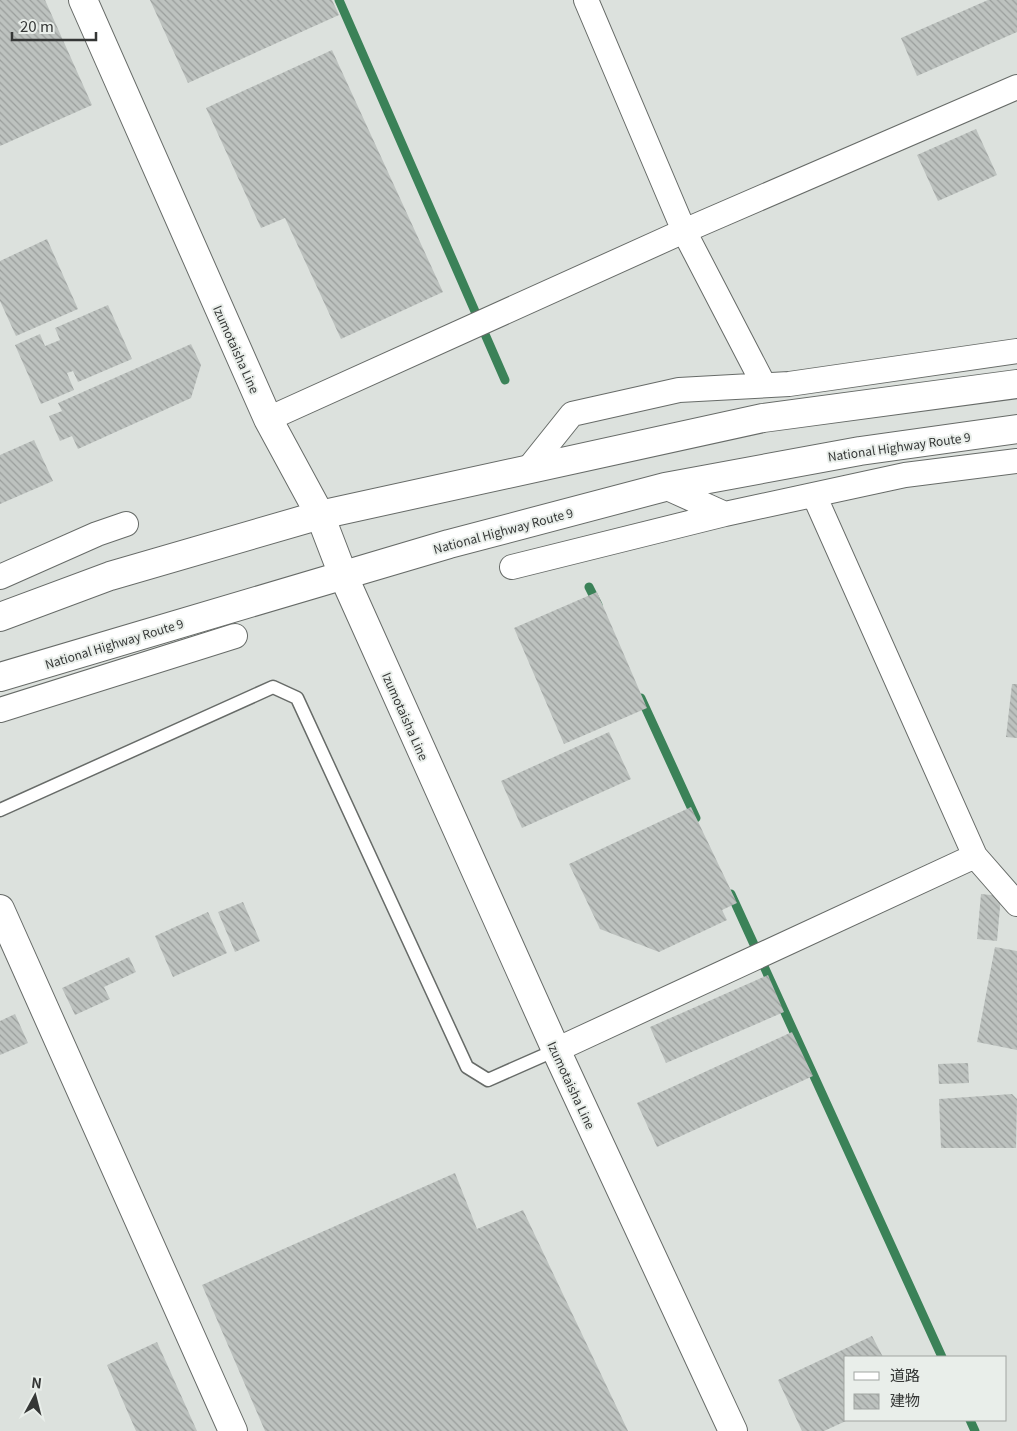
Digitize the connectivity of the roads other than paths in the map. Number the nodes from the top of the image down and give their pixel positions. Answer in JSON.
{"nodes":[{"id":1,"x":82,"y":0,"type":"edge"},
{"id":2,"x":586,"y":0,"type":"edge"},
{"id":3,"x":1017,"y":87,"type":"edge"},
{"id":4,"x":684,"y":231,"type":"junction"},
{"id":5,"x":1017,"y":351,"type":"edge"},
{"id":6,"x":990,"y":353,"type":"junction"},
{"id":7,"x":1017,"y":384,"type":"edge"},
{"id":8,"x":764,"y":386,"type":"junction"},
{"id":9,"x":942,"y":394,"type":"junction"},
{"id":10,"x":268,"y":419,"type":"junction"},
{"id":11,"x":1017,"y":429,"type":"edge"},
{"id":12,"x":1017,"y":461,"type":"edge"},
{"id":13,"x":528,"y":469,"type":"junction"},
{"id":14,"x":665,"y":487,"type":"junction"},
{"id":15,"x":814,"y":495,"type":"junction"},
{"id":16,"x":725,"y":514,"type":"junction"},
{"id":17,"x":320,"y":515,"type":"junction"},
{"id":18,"x":126,"y":524,"type":"dead end"},
{"id":19,"x":512,"y":567,"type":"dead end"},
{"id":20,"x":343,"y":575,"type":"junction"},
{"id":21,"x":0,"y":577,"type":"edge"},
{"id":22,"x":6,"y":611,"type":"edge"},
{"id":23,"x":204,"y":617,"type":"junction"},
{"id":24,"x":235,"y":636,"type":"dead end"},
{"id":25,"x":183,"y":653,"type":"junction"},
{"id":26,"x":0,"y":677,"type":"edge"},
{"id":27,"x":0,"y":710,"type":"edge"},
{"id":28,"x":0,"y":810,"type":"edge"},
{"id":29,"x":975,"y":856,"type":"junction"},
{"id":30,"x":1017,"y":904,"type":"edge"},
{"id":31,"x":0,"y":909,"type":"edge"},
{"id":32,"x":556,"y":1050,"type":"junction"},
{"id":33,"x":233,"y":1431,"type":"edge"},
{"id":34,"x":733,"y":1431,"type":"edge"}],
"edges":[{"from":1,"to":10,"type":"main road","name":"Izumotaisha Line"},
{"from":2,"to":4,"type":"street"},
{"from":3,"to":4,"type":"street"},
{"from":4,"to":8,"type":"street"},
{"from":4,"to":10,"type":"street"},
{"from":5,"to":6,"type":"street"},
{"from":6,"to":8,"type":"street"},
{"from":6,"to":9,"type":"street"},
{"from":7,"to":9,"type":"main road"},
{"from":8,"to":13,"type":"street"},
{"from":9,"to":13,"type":"main road"},
{"from":10,"to":17,"type":"main road","name":"Izumotaisha Line"},
{"from":11,"to":14,"type":"main road","name":"National Highway Route 9"},
{"from":12,"to":15,"type":"street"},
{"from":13,"to":17,"type":"main road"},
{"from":14,"to":16,"type":"street"},
{"from":14,"to":20,"type":"main road","name":"National Highway Route 9"},
{"from":15,"to":16,"type":"street"},
{"from":15,"to":29,"type":"street"},
{"from":16,"to":19,"type":"street"},
{"from":17,"to":20,"type":"main road","name":"Izumotaisha Line"},
{"from":17,"to":22,"type":"main road"},
{"from":18,"to":21,"type":"street"},
{"from":20,"to":23,"type":"main road","name":"National Highway Route 9"},
{"from":20,"to":32,"type":"main road","name":"Izumotaisha Line"},
{"from":23,"to":25,"type":"street"},
{"from":23,"to":26,"type":"main road","name":"National Highway Route 9"},
{"from":24,"to":25,"type":"street"},
{"from":25,"to":27,"type":"street"},
{"from":28,"to":32,"type":"lane"},
{"from":29,"to":30,"type":"street"},
{"from":29,"to":32,"type":"street"},
{"from":31,"to":33,"type":"main road"},
{"from":32,"to":34,"type":"main road","name":"Izumotaisha Line"}]}
